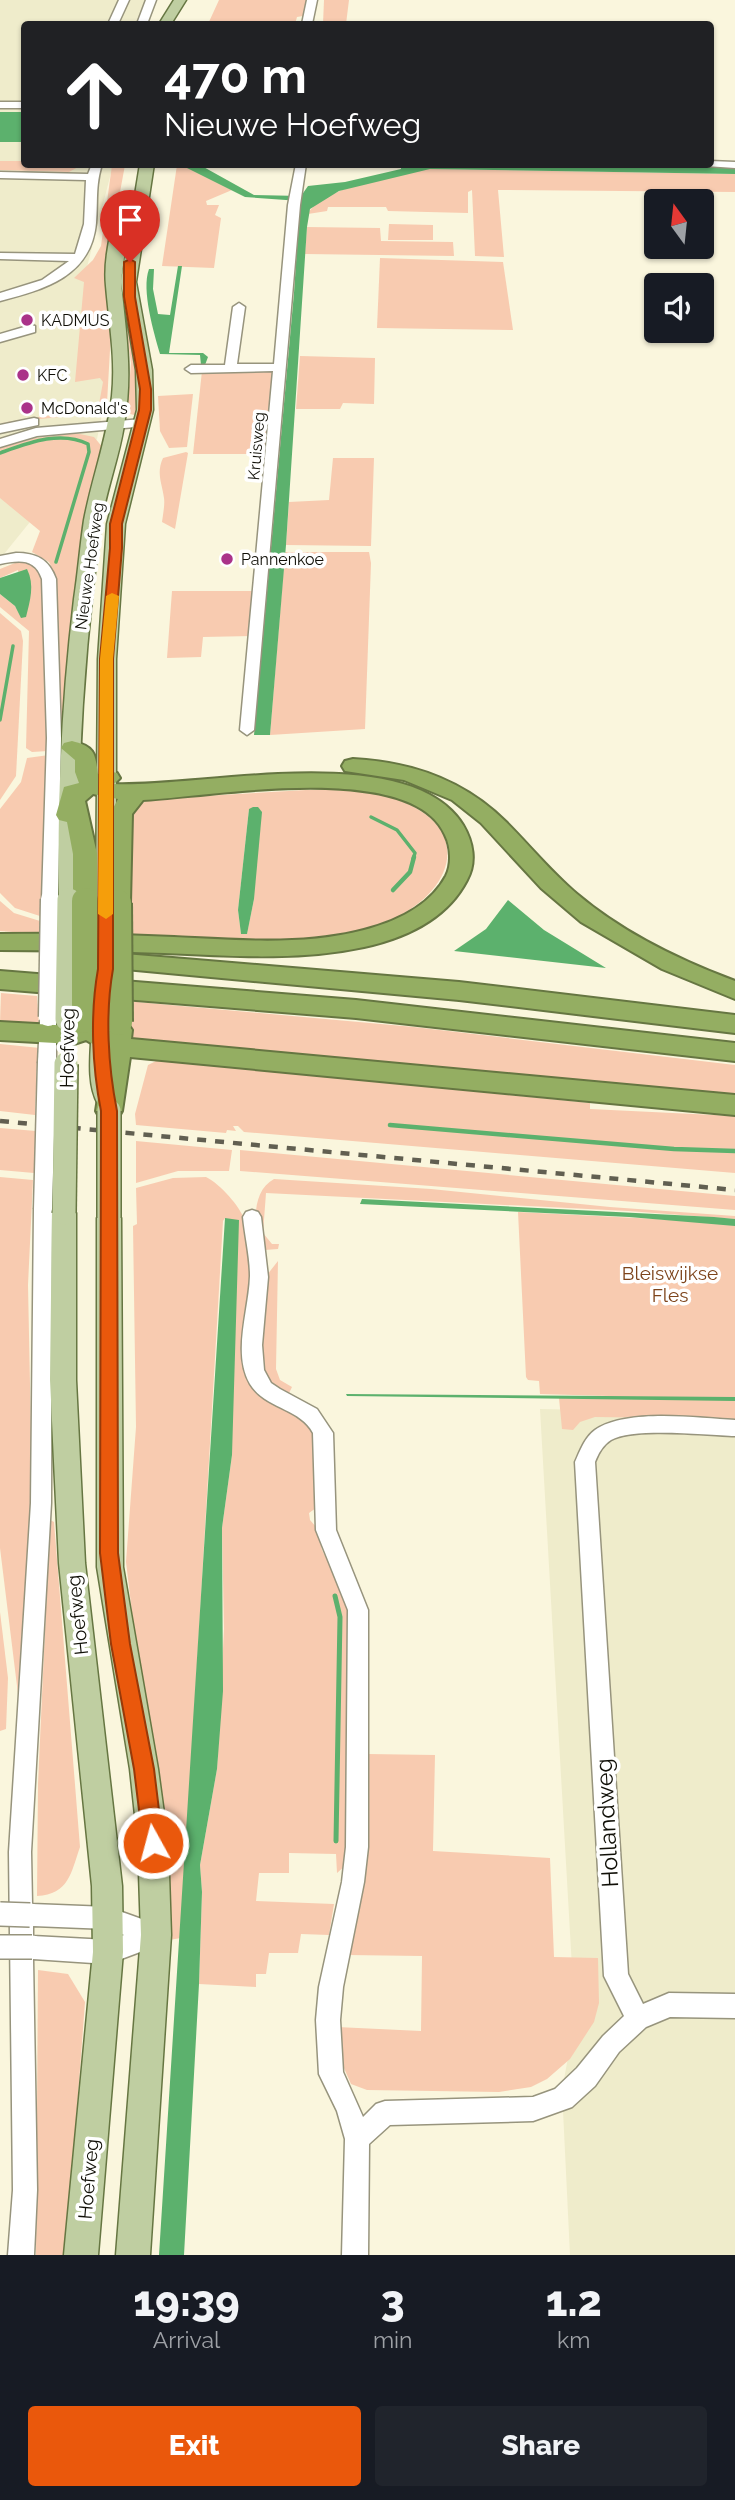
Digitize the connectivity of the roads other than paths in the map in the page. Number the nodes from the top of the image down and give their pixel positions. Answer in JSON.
{"nodes":[{"id":1,"x":124,"y":0,"type":"edge"},
{"id":2,"x":151,"y":0,"type":"edge"},
{"id":3,"x":180,"y":0,"type":"edge"},
{"id":4,"x":312,"y":0,"type":"edge"},
{"id":5,"x":117,"y":21,"type":"edge"},
{"id":6,"x":143,"y":21,"type":"edge"},
{"id":7,"x":167,"y":21,"type":"edge"},
{"id":8,"x":308,"y":21,"type":"edge"},
{"id":9,"x":0,"y":104,"type":"edge"},
{"id":10,"x":21,"y":105,"type":"edge"},
{"id":11,"x":714,"y":164,"type":"edge"},
{"id":12,"x":735,"y":165,"type":"edge"},
{"id":13,"x":88,"y":168,"type":"edge"},
{"id":14,"x":95,"y":168,"type":"edge"},
{"id":15,"x":146,"y":168,"type":"edge"},
{"id":16,"x":300,"y":168,"type":"edge"},
{"id":17,"x":0,"y":175,"type":"edge"},
{"id":18,"x":91,"y":177,"type":"junction"},
{"id":19,"x":126,"y":189,"type":"dead end"},
{"id":20,"x":0,"y":256,"type":"edge"},
{"id":21,"x":80,"y":258,"type":"junction"},
{"id":22,"x":0,"y":297,"type":"edge"},
{"id":23,"x":239,"y":307,"type":"dead end"},
{"id":24,"x":32,"y":329,"type":"dead end"},
{"id":25,"x":0,"y":338,"type":"edge"},
{"id":26,"x":231,"y":367,"type":"junction"},
{"id":27,"x":281,"y":367,"type":"junction"},
{"id":28,"x":191,"y":369,"type":"dead end"},
{"id":29,"x":117,"y":423,"type":"junction"},
{"id":30,"x":142,"y":423,"type":"junction"},
{"id":31,"x":0,"y":429,"type":"edge"},
{"id":32,"x":0,"y":443,"type":"edge"},
{"id":33,"x":23,"y":556,"type":"junction"},
{"id":34,"x":0,"y":560,"type":"edge"},
{"id":35,"x":0,"y":567,"type":"edge"},
{"id":36,"x":247,"y":730,"type":"dead end"},
{"id":37,"x":81,"y":770,"type":"junction"},
{"id":38,"x":139,"y":791,"type":"junction"},
{"id":39,"x":86,"y":901,"type":"junction"},
{"id":40,"x":0,"y":942,"type":"edge"},
{"id":41,"x":0,"y":953,"type":"edge"},
{"id":42,"x":58,"y":972,"type":"joint"},
{"id":43,"x":104,"y":975,"type":"joint"},
{"id":44,"x":0,"y":980,"type":"edge"},
{"id":45,"x":735,"y":990,"type":"edge"},
{"id":46,"x":735,"y":1024,"type":"edge"},
{"id":47,"x":0,"y":1031,"type":"edge"},
{"id":48,"x":93,"y":1037,"type":"junction"},
{"id":49,"x":735,"y":1052,"type":"edge"},
{"id":50,"x":735,"y":1105,"type":"edge"},
{"id":51,"x":109,"y":1111,"type":"joint"},
{"id":52,"x":54,"y":1211,"type":"junction"},
{"id":53,"x":251,"y":1217,"type":"dead end"},
{"id":54,"x":735,"y":1428,"type":"edge"},
{"id":55,"x":0,"y":1914,"type":"edge"},
{"id":56,"x":108,"y":1918,"type":"junction"},
{"id":57,"x":156,"y":1935,"type":"junction"},
{"id":58,"x":0,"y":1947,"type":"edge"},
{"id":59,"x":108,"y":1952,"type":"junction"},
{"id":60,"x":735,"y":2006,"type":"edge"},
{"id":61,"x":638,"y":2018,"type":"junction"},
{"id":62,"x":356,"y":2139,"type":"junction"},
{"id":63,"x":21,"y":2255,"type":"edge"},
{"id":64,"x":81,"y":2255,"type":"edge"},
{"id":65,"x":133,"y":2255,"type":"edge"},
{"id":66,"x":355,"y":2255,"type":"edge"}],
"edges":[{"from":1,"to":5,"type":"street"},
{"from":2,"to":6,"type":"street"},
{"from":3,"to":7,"type":"main road"},
{"from":4,"to":8,"type":"street"},
{"from":9,"to":10,"type":"street"},
{"from":11,"to":12,"type":"street"},
{"from":13,"to":18,"type":"street"},
{"from":14,"to":18,"type":"street"},
{"from":15,"to":30,"type":"main road","name":"Nieuwe Hoefweg"},
{"from":16,"to":27,"type":"street","name":"Kruisweg"},
{"from":17,"to":18,"type":"street"},
{"from":18,"to":21,"type":"street"},
{"from":19,"to":29,"type":"main road","name":"Nieuwe Hoefweg"},
{"from":20,"to":21,"type":"street"},
{"from":21,"to":22,"type":"street"},
{"from":23,"to":26,"type":"street"},
{"from":24,"to":25,"type":"street"},
{"from":26,"to":27,"type":"street"},
{"from":26,"to":28,"type":"street"},
{"from":27,"to":36,"type":"street","name":"Kruisweg"},
{"from":29,"to":30,"type":"street"},
{"from":29,"to":31,"type":"street"},
{"from":29,"to":32,"type":"street"},
{"from":29,"to":37,"type":"main road","name":"Nieuwe Hoefweg"},
{"from":30,"to":37,"type":"main road","name":"Nieuwe Hoefweg"},
{"from":33,"to":34,"type":"street"},
{"from":33,"to":35,"type":"street"},
{"from":33,"to":37,"type":"street","name":"Nieuwe Hoefweg"},
{"from":37,"to":38,"type":"highway"},
{"from":37,"to":39,"type":"main road","name":"Nieuwe Hoefweg"},
{"from":37,"to":39,"type":"street","name":"Nieuwe Hoefweg"},
{"from":37,"to":39,"type":"highway"},
{"from":37,"to":45,"type":"highway"},
{"from":38,"to":39,"type":"highway"},
{"from":38,"to":40,"type":"highway"},
{"from":39,"to":42,"type":"main road","name":"Nieuwe Hoefweg","bridge":true},
{"from":39,"to":43,"type":"main road","name":"Nieuwe Hoefweg"},
{"from":39,"to":48,"type":"highway","bridge":true},
{"from":39,"to":48,"type":"highway","bridge":true},
{"from":41,"to":46,"type":"highway"},
{"from":42,"to":48,"type":"main road","name":"Hoefweg","bridge":true},
{"from":43,"to":48,"type":"main road","name":"Hoefweg","bridge":true},
{"from":44,"to":49,"type":"highway"},
{"from":47,"to":48,"type":"highway"},
{"from":48,"to":50,"type":"highway"},
{"from":48,"to":51,"type":"highway"},
{"from":48,"to":52,"type":"main road","name":"Hoefweg","bridge":true},
{"from":51,"to":57,"type":"main road","name":"Hoefweg","bridge":true},
{"from":52,"to":56,"type":"main road","name":"Hoefweg"},
{"from":52,"to":63,"type":"street","name":"Hoefweg"},
{"from":53,"to":62,"type":"street"},
{"from":54,"to":61,"type":"street","name":"Hollandweg"},
{"from":55,"to":56,"type":"street","bridge":true},
{"from":56,"to":57,"type":"street"},
{"from":56,"to":59,"type":"main road","name":"Hoefweg"},
{"from":57,"to":59,"type":"street"},
{"from":57,"to":65,"type":"main road","name":"Hoefweg"},
{"from":58,"to":59,"type":"street","bridge":true},
{"from":59,"to":64,"type":"main road","name":"Hoefweg"},
{"from":60,"to":61,"type":"street"},
{"from":61,"to":62,"type":"street"},
{"from":62,"to":66,"type":"street"}]}
